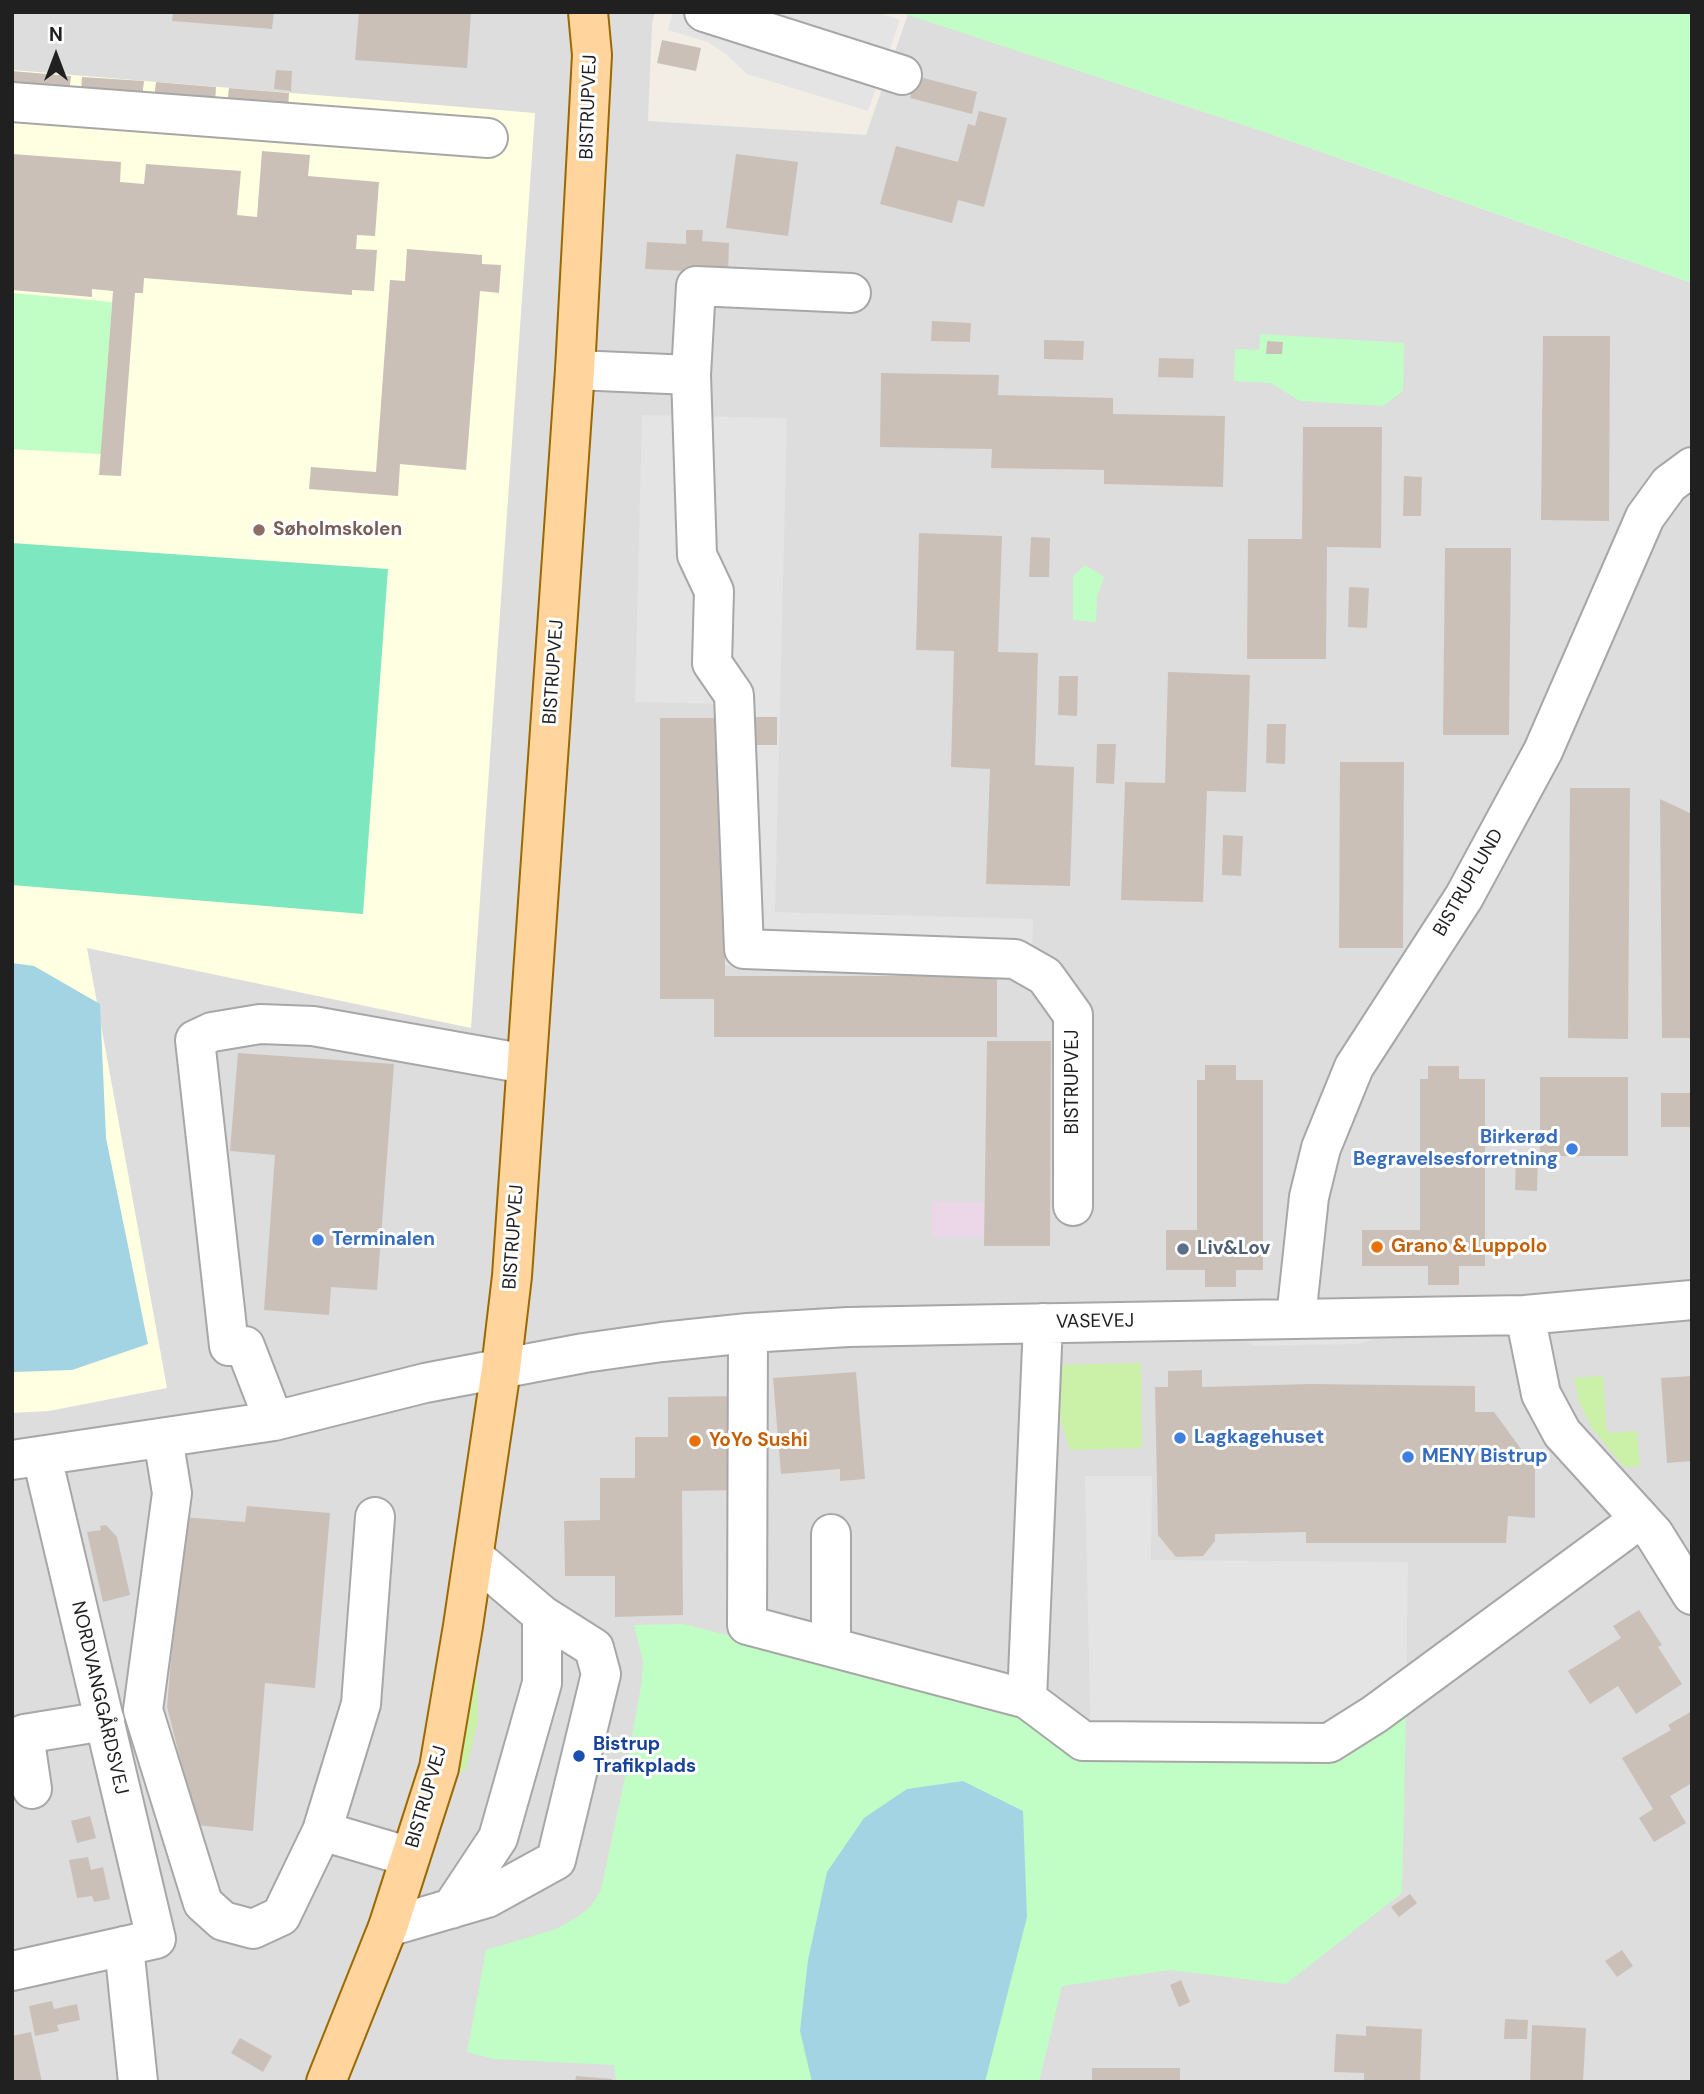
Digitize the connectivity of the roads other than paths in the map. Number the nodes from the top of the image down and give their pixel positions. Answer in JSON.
{"nodes":[{"id":1,"x":588,"y":12,"type":"edge"},
{"id":2,"x":704,"y":12,"type":"edge"},
{"id":3,"x":902,"y":75,"type":"dead end"},
{"id":4,"x":12,"y":102,"type":"edge"},
{"id":5,"x":488,"y":138,"type":"dead end"},
{"id":6,"x":851,"y":293,"type":"dead end"},
{"id":7,"x":575,"y":370,"type":"junction"},
{"id":8,"x":691,"y":375,"type":"junction"},
{"id":9,"x":1692,"y":467,"type":"edge"},
{"id":10,"x":526,"y":1064,"type":"junction"},
{"id":11,"x":1073,"y":1206,"type":"dead end"},
{"id":12,"x":1692,"y":1300,"type":"edge"},
{"id":13,"x":1525,"y":1315,"type":"junction"},
{"id":14,"x":1296,"y":1318,"type":"junction"},
{"id":15,"x":1043,"y":1323,"type":"junction"},
{"id":16,"x":748,"y":1333,"type":"junction"},
{"id":17,"x":501,"y":1369,"type":"junction"},
{"id":18,"x":274,"y":1421,"type":"junction"},
{"id":19,"x":163,"y":1438,"type":"junction"},
{"id":20,"x":27,"y":1458,"type":"edge"},
{"id":21,"x":375,"y":1517,"type":"dead end"},
{"id":22,"x":1640,"y":1519,"type":"junction"},
{"id":23,"x":831,"y":1534,"type":"dead end"},
{"id":24,"x":474,"y":1557,"type":"junction"},
{"id":25,"x":1692,"y":1595,"type":"edge"},
{"id":26,"x":542,"y":1615,"type":"junction"},
{"id":27,"x":831,"y":1647,"type":"junction"},
{"id":28,"x":1027,"y":1699,"type":"junction"},
{"id":29,"x":104,"y":1721,"type":"junction"},
{"id":30,"x":32,"y":1789,"type":"dead end"},
{"id":31,"x":322,"y":1831,"type":"junction"},
{"id":32,"x":410,"y":1857,"type":"junction"},
{"id":33,"x":451,"y":1909,"type":"junction"},
{"id":34,"x":388,"y":1927,"type":"junction"},
{"id":35,"x":140,"y":1943,"type":"junction"},
{"id":36,"x":12,"y":1972,"type":"edge"},
{"id":37,"x":138,"y":2082,"type":"edge"},
{"id":38,"x":326,"y":2082,"type":"edge"}],
"edges":[{"from":1,"to":7,"type":"main road","name":"BISTRUPVEJ"},
{"from":2,"to":3,"type":"street"},
{"from":4,"to":5,"type":"street"},
{"from":6,"to":8,"type":"street","name":"BISTRUPVEJ"},
{"from":7,"to":8,"type":"street"},
{"from":7,"to":10,"type":"main road","name":"BISTRUPVEJ"},
{"from":8,"to":11,"type":"street","name":"BISTRUPVEJ"},
{"from":9,"to":14,"type":"street","name":"BISTRUPLUND"},
{"from":10,"to":17,"type":"main road","name":"BISTRUPVEJ"},
{"from":10,"to":18,"type":"street"},
{"from":12,"to":13,"type":"street","name":"VASEVEJ"},
{"from":13,"to":14,"type":"street","name":"VASEVEJ"},
{"from":13,"to":22,"type":"street"},
{"from":14,"to":15,"type":"street","name":"VASEVEJ"},
{"from":15,"to":16,"type":"street","name":"VASEVEJ"},
{"from":15,"to":28,"type":"street"},
{"from":16,"to":17,"type":"street","name":"VASEVEJ"},
{"from":16,"to":27,"type":"street"},
{"from":17,"to":18,"type":"street","name":"NORDVANGGÅRDSVEJ"},
{"from":17,"to":24,"type":"main road","name":"BISTRUPVEJ"},
{"from":18,"to":19,"type":"street","name":"NORDVANGGÅRDSVEJ"},
{"from":19,"to":20,"type":"street","name":"NORDVANGGÅRDSVEJ"},
{"from":19,"to":31,"type":"street"},
{"from":20,"to":29,"type":"street","name":"NORDVANGGÅRDSVEJ"},
{"from":21,"to":31,"type":"street"},
{"from":22,"to":25,"type":"street"},
{"from":22,"to":28,"type":"street"},
{"from":23,"to":27,"type":"street"},
{"from":24,"to":26,"type":"street"},
{"from":24,"to":32,"type":"main road","name":"BISTRUPVEJ"},
{"from":26,"to":33,"type":"street"},
{"from":26,"to":33,"type":"street"},
{"from":27,"to":28,"type":"street"},
{"from":29,"to":30,"type":"street"},
{"from":29,"to":35,"type":"street","name":"NORDVANGGÅRDSVEJ"},
{"from":31,"to":32,"type":"street"},
{"from":32,"to":34,"type":"main road","name":"BISTRUPVEJ"},
{"from":33,"to":34,"type":"street"},
{"from":34,"to":38,"type":"main road","name":"BISTRUPVEJ"},
{"from":35,"to":36,"type":"street"},
{"from":35,"to":37,"type":"street","name":"NORDVANGGÅRDSVEJ"}]}
